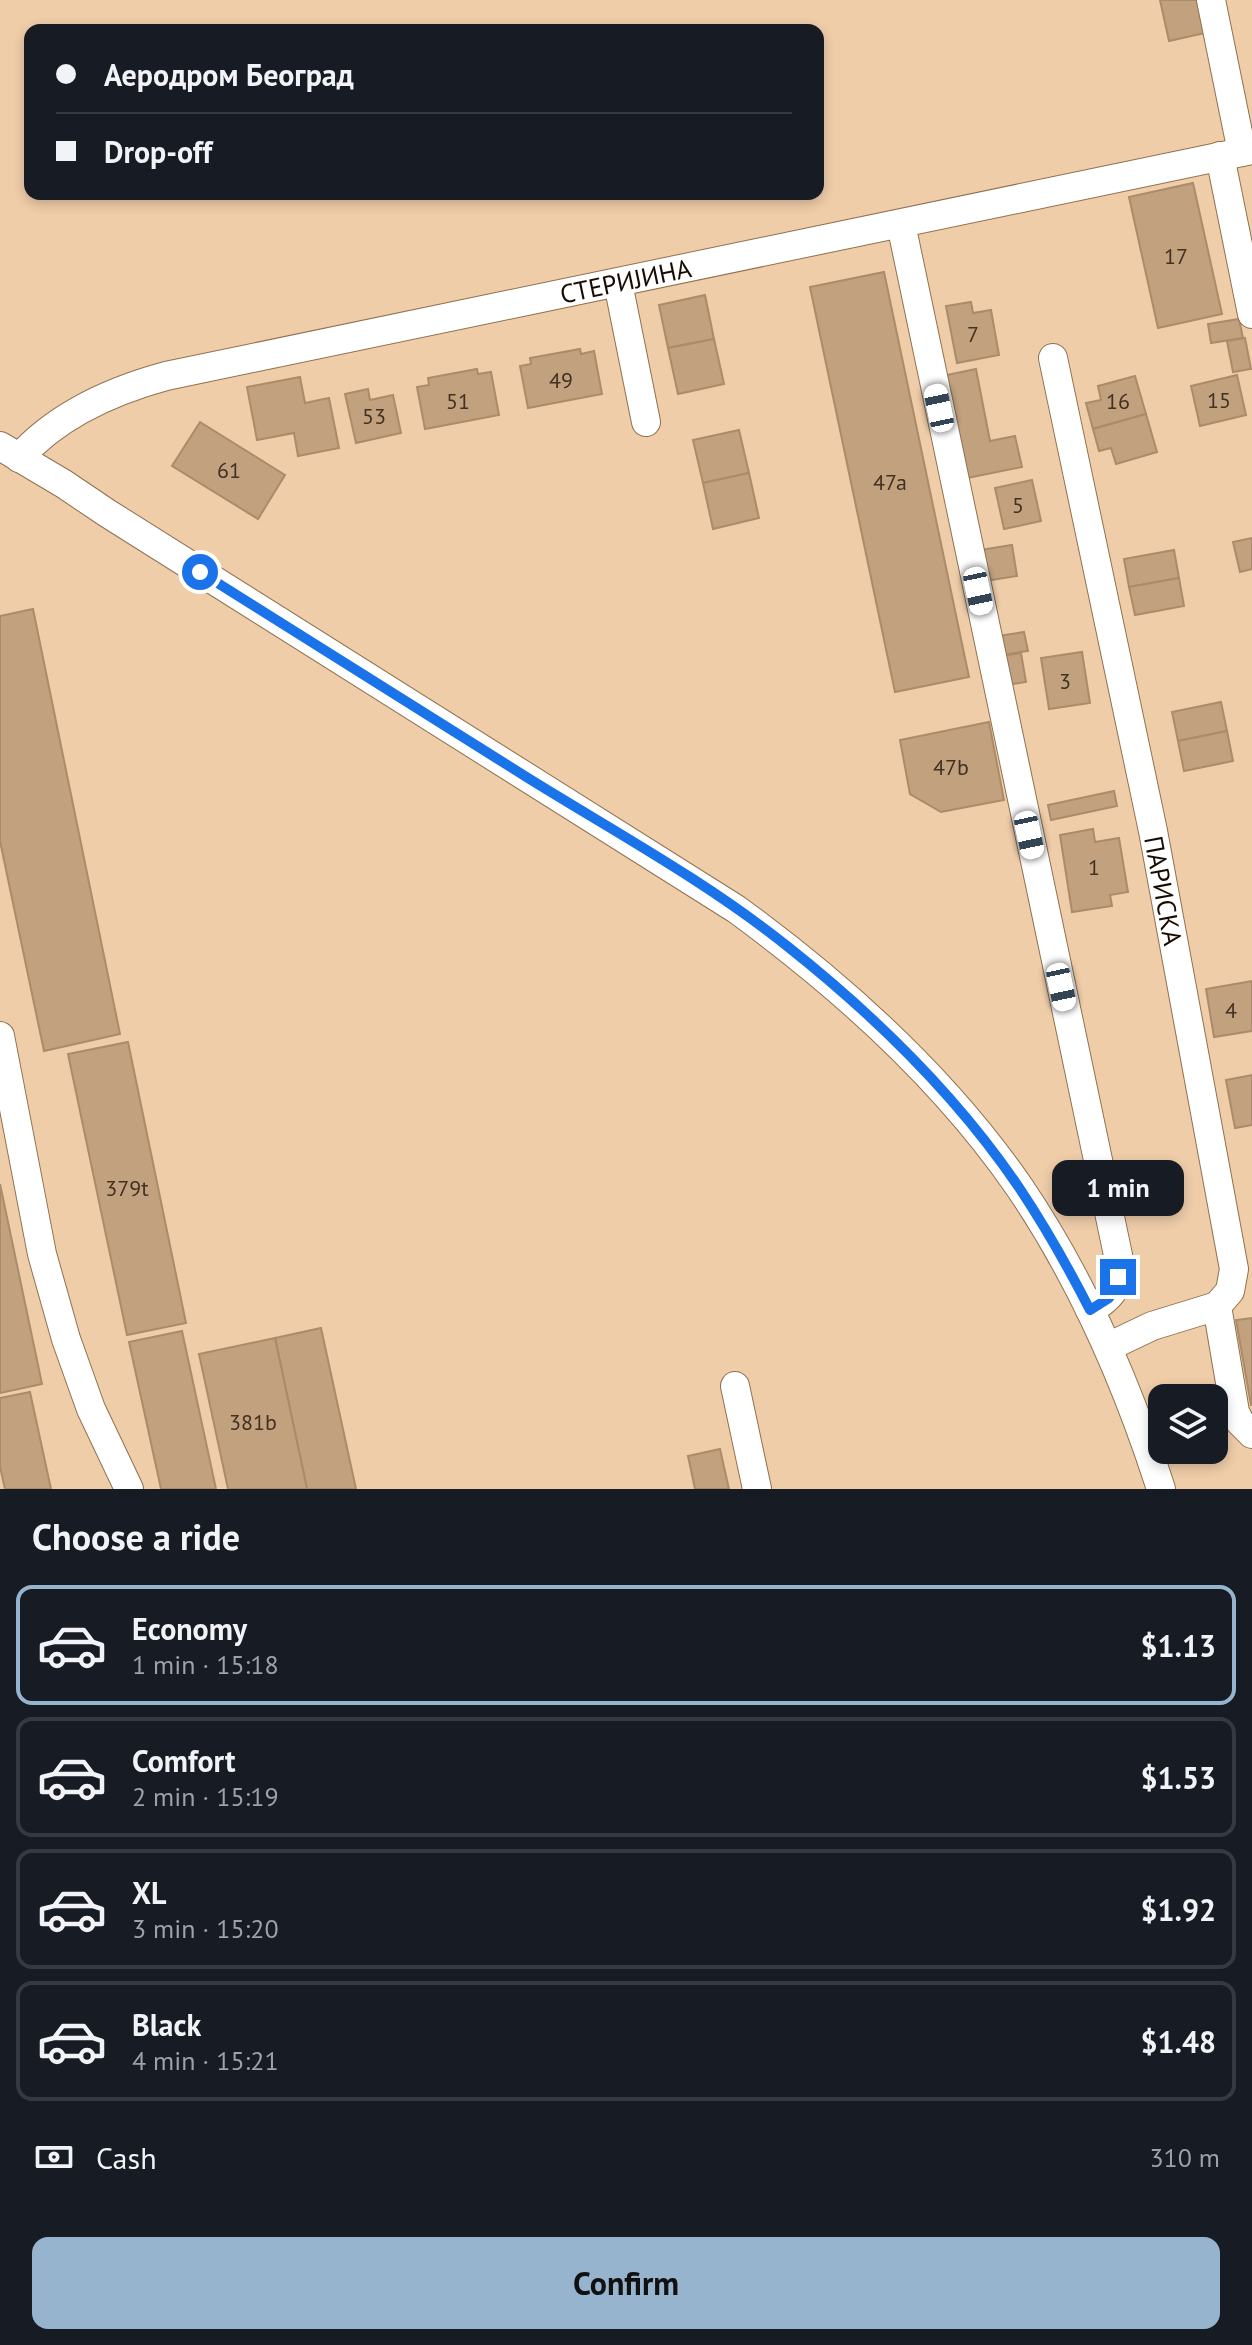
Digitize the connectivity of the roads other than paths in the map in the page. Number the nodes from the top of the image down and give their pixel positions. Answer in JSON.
{"nodes":[{"id":1,"x":1211,"y":0,"type":"edge"},
{"id":2,"x":1240,"y":141,"type":"edge"},
{"id":3,"x":901,"y":224,"type":"junction"},
{"id":4,"x":618,"y":283,"type":"junction"},
{"id":5,"x":1252,"y":314,"type":"edge"},
{"id":6,"x":1053,"y":358,"type":"dead end"},
{"id":7,"x":646,"y":422,"type":"dead end"},
{"id":8,"x":9,"y":452,"type":"edge"},
{"id":9,"x":0,"y":1036,"type":"edge"},
{"id":10,"x":1217,"y":1306,"type":"junction"},
{"id":11,"x":1090,"y":1310,"type":"junction"},
{"id":12,"x":1108,"y":1347,"type":"junction"},
{"id":13,"x":735,"y":1386,"type":"dead end"},
{"id":14,"x":1252,"y":1434,"type":"edge"},
{"id":15,"x":129,"y":1489,"type":"edge"},
{"id":16,"x":757,"y":1489,"type":"edge"},
{"id":17,"x":1161,"y":1489,"type":"edge"}],
"edges":[{"from":1,"to":2,"type":"street"},
{"from":2,"to":3,"type":"street","name":"СТЕРИЈИНА"},
{"from":2,"to":5,"type":"street"},
{"from":3,"to":4,"type":"street","name":"СТЕРИЈИНА"},
{"from":3,"to":11,"type":"street"},
{"from":4,"to":7,"type":"street"},
{"from":4,"to":8,"type":"street","name":"СТЕРИЈИНА"},
{"from":6,"to":10,"type":"street","name":"ПАРИСКА"},
{"from":8,"to":11,"type":"street"},
{"from":9,"to":15,"type":"street"},
{"from":10,"to":12,"type":"street"},
{"from":10,"to":14,"type":"street"},
{"from":11,"to":12,"type":"street"},
{"from":12,"to":17,"type":"street"},
{"from":13,"to":16,"type":"street"}]}
